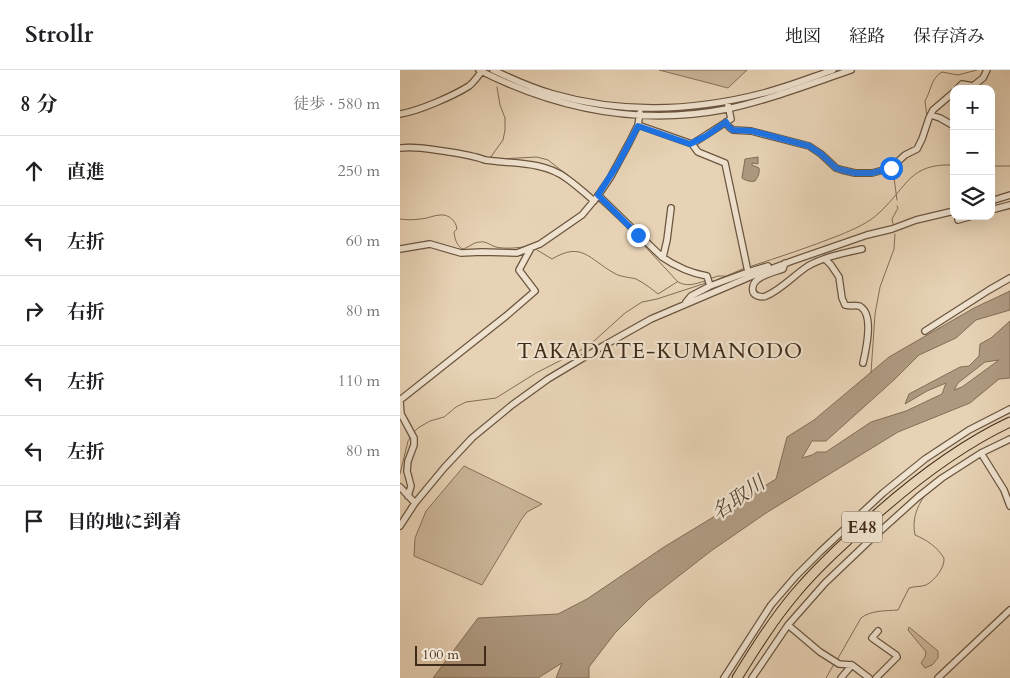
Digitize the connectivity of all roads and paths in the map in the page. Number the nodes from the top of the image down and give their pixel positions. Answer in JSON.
{"nodes":[{"id":1,"x":493,"y":70,"type":"edge"},
{"id":2,"x":833,"y":70,"type":"edge"},
{"id":3,"x":851,"y":70,"type":"edge"},
{"id":4,"x":987,"y":70,"type":"edge"},
{"id":5,"x":481,"y":71,"type":"edge"},
{"id":6,"x":504,"y":72,"type":"edge"},
{"id":7,"x":975,"y":85,"type":"edge"},
{"id":8,"x":950,"y":95,"type":"edge"},
{"id":9,"x":727,"y":101,"type":"junction"},
{"id":10,"x":640,"y":108,"type":"junction"},
{"id":11,"x":729,"y":108,"type":"junction"},
{"id":12,"x":400,"y":114,"type":"edge"},
{"id":13,"x":931,"y":115,"type":"junction"},
{"id":14,"x":639,"y":116,"type":"junction"},
{"id":15,"x":726,"y":122,"type":"junction"},
{"id":16,"x":950,"y":124,"type":"edge"},
{"id":17,"x":638,"y":126,"type":"junction"},
{"id":18,"x":692,"y":144,"type":"junction"},
{"id":19,"x":400,"y":148,"type":"edge"},
{"id":20,"x":1010,"y":195,"type":"edge"},
{"id":21,"x":596,"y":198,"type":"junction"},
{"id":22,"x":995,"y":200,"type":"edge"},
{"id":23,"x":1010,"y":205,"type":"edge"},
{"id":24,"x":671,"y":208,"type":"dead end"},
{"id":25,"x":995,"y":209,"type":"edge"},
{"id":26,"x":950,"y":213,"type":"edge"},
{"id":27,"x":531,"y":248,"type":"junction"},
{"id":28,"x":400,"y":249,"type":"edge"},
{"id":29,"x":862,"y":249,"type":"dead end"},
{"id":30,"x":663,"y":257,"type":"junction"},
{"id":31,"x":825,"y":259,"type":"junction"},
{"id":32,"x":782,"y":264,"type":"junction"},
{"id":33,"x":747,"y":269,"type":"junction"},
{"id":34,"x":1010,"y":278,"type":"edge"},
{"id":35,"x":710,"y":286,"type":"junction"},
{"id":36,"x":684,"y":304,"type":"junction"},
{"id":37,"x":925,"y":331,"type":"dead end"},
{"id":38,"x":862,"y":363,"type":"dead end"},
{"id":39,"x":400,"y":400,"type":"edge"},
{"id":40,"x":1010,"y":409,"type":"edge"},
{"id":41,"x":1010,"y":422,"type":"edge"},
{"id":42,"x":1010,"y":439,"type":"edge"},
{"id":43,"x":981,"y":453,"type":"junction"},
{"id":44,"x":400,"y":487,"type":"edge"},
{"id":45,"x":408,"y":496,"type":"junction"},
{"id":46,"x":415,"y":503,"type":"junction"},
{"id":47,"x":1010,"y":506,"type":"edge"},
{"id":48,"x":400,"y":526,"type":"edge"},
{"id":49,"x":1010,"y":610,"type":"edge"},
{"id":50,"x":788,"y":625,"type":"junction"},
{"id":51,"x":878,"y":631,"type":"dead end"},
{"id":52,"x":852,"y":665,"type":"junction"},
{"id":53,"x":724,"y":678,"type":"edge"},
{"id":54,"x":737,"y":678,"type":"edge"},
{"id":55,"x":752,"y":678,"type":"edge"},
{"id":56,"x":841,"y":678,"type":"edge"},
{"id":57,"x":869,"y":678,"type":"edge"},
{"id":58,"x":876,"y":678,"type":"edge"},
{"id":59,"x":938,"y":678,"type":"edge"}],
"edges":[{"from":1,"to":6,"type":"street"},
{"from":2,"to":9,"type":"street"},
{"from":3,"to":11,"type":"street"},
{"from":4,"to":7,"type":"street"},
{"from":5,"to":12,"type":"street"},
{"from":5,"to":14,"type":"street"},
{"from":6,"to":10,"type":"street"},
{"from":8,"to":13,"type":"street"},
{"from":9,"to":10,"type":"street"},
{"from":9,"to":11,"type":"street"},
{"from":10,"to":14,"type":"street"},
{"from":11,"to":14,"type":"street"},
{"from":11,"to":15,"type":"street"},
{"from":13,"to":15,"type":"street"},
{"from":13,"to":16,"type":"street"},
{"from":14,"to":17,"type":"street"},
{"from":15,"to":18,"type":"street"},
{"from":17,"to":18,"type":"street"},
{"from":17,"to":21,"type":"street"},
{"from":18,"to":33,"type":"street"},
{"from":19,"to":21,"type":"street"},
{"from":20,"to":22,"type":"street"},
{"from":21,"to":27,"type":"street"},
{"from":21,"to":30,"type":"street"},
{"from":23,"to":25,"type":"street"},
{"from":24,"to":30,"type":"street"},
{"from":26,"to":32,"type":"street"},
{"from":27,"to":28,"type":"street"},
{"from":27,"to":39,"type":"street"},
{"from":29,"to":31,"type":"street"},
{"from":30,"to":35,"type":"street"},
{"from":31,"to":32,"type":"street"},
{"from":31,"to":38,"type":"street"},
{"from":32,"to":33,"type":"street"},
{"from":32,"to":36,"type":"street"},
{"from":33,"to":35,"type":"street"},
{"from":34,"to":37,"type":"street"},
{"from":35,"to":36,"type":"street"},
{"from":36,"to":46,"type":"street"},
{"from":39,"to":45,"type":"street"},
{"from":40,"to":53,"type":"street"},
{"from":41,"to":54,"type":"highway","number":"E48"},
{"from":42,"to":43,"type":"street"},
{"from":43,"to":47,"type":"street"},
{"from":43,"to":50,"type":"street"},
{"from":44,"to":45,"type":"street"},
{"from":45,"to":46,"type":"street"},
{"from":46,"to":48,"type":"street"},
{"from":49,"to":59,"type":"street"},
{"from":50,"to":52,"type":"street"},
{"from":50,"to":55,"type":"street"},
{"from":51,"to":58,"type":"street"},
{"from":52,"to":56,"type":"street"},
{"from":52,"to":57,"type":"street"}]}
